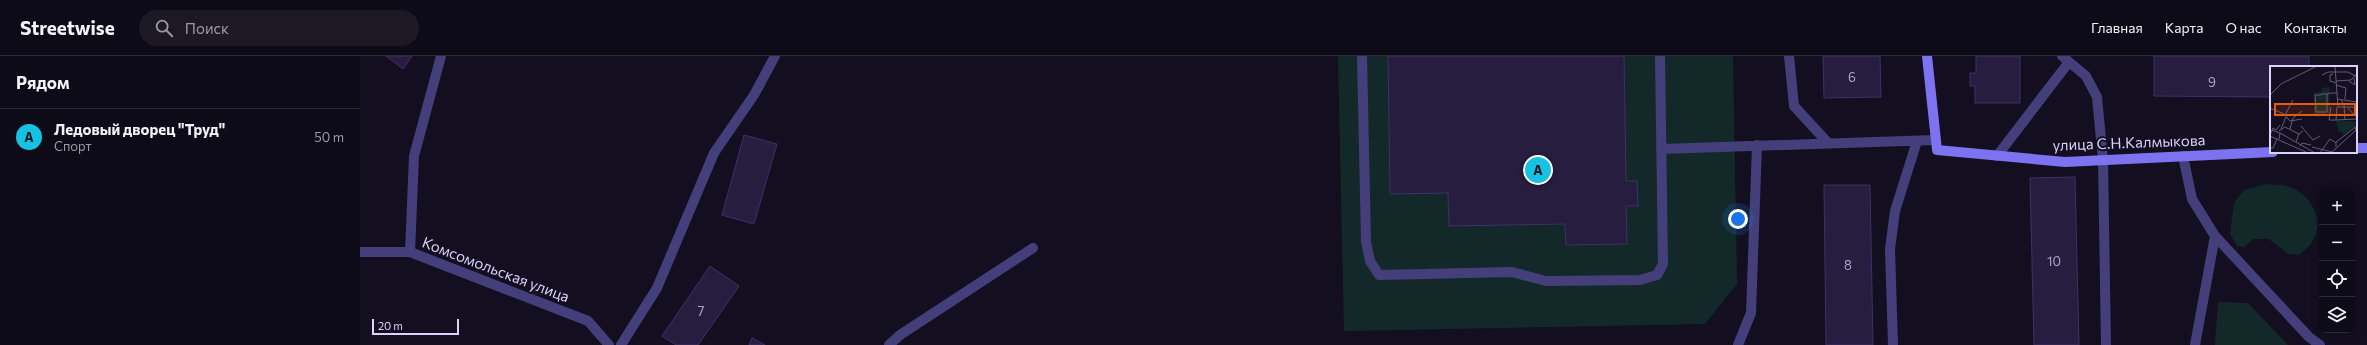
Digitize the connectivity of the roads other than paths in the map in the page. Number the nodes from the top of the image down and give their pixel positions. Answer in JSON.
{"nodes":[{"id":1,"x":441,"y":56,"type":"edge"},
{"id":2,"x":775,"y":56,"type":"edge"},
{"id":3,"x":1362,"y":56,"type":"edge"},
{"id":4,"x":1660,"y":56,"type":"edge"},
{"id":5,"x":1789,"y":56,"type":"edge"},
{"id":6,"x":1927,"y":56,"type":"edge"},
{"id":7,"x":2065,"y":59,"type":"edge"},
{"id":8,"x":1917,"y":140,"type":"junction"},
{"id":9,"x":1934,"y":140,"type":"junction"},
{"id":10,"x":1828,"y":143,"type":"junction"},
{"id":11,"x":1757,"y":145,"type":"junction"},
{"id":12,"x":1661,"y":149,"type":"junction"},
{"id":13,"x":2270,"y":152,"type":"edge"},
{"id":14,"x":1997,"y":156,"type":"junction"},
{"id":15,"x":2183,"y":156,"type":"junction"},
{"id":16,"x":2103,"y":160,"type":"junction"},
{"id":17,"x":2215,"y":236,"type":"junction"},
{"id":18,"x":1033,"y":248,"type":"dead end"},
{"id":19,"x":360,"y":252,"type":"edge"},
{"id":20,"x":410,"y":252,"type":"junction"},
{"id":21,"x":609,"y":345,"type":"edge"},
{"id":22,"x":621,"y":345,"type":"edge"},
{"id":23,"x":889,"y":345,"type":"edge"},
{"id":24,"x":1738,"y":345,"type":"edge"},
{"id":25,"x":1893,"y":345,"type":"edge"},
{"id":26,"x":2106,"y":345,"type":"edge"},
{"id":27,"x":2195,"y":345,"type":"edge"},
{"id":28,"x":2320,"y":345,"type":"edge"}],
"edges":[{"from":1,"to":20,"type":"street"},
{"from":2,"to":22,"type":"street"},
{"from":3,"to":12,"type":"street"},
{"from":4,"to":12,"type":"street"},
{"from":5,"to":10,"type":"street"},
{"from":6,"to":9,"type":"street"},
{"from":7,"to":14,"type":"street"},
{"from":7,"to":16,"type":"street"},
{"from":8,"to":9,"type":"street"},
{"from":8,"to":10,"type":"street"},
{"from":8,"to":25,"type":"street"},
{"from":9,"to":14,"type":"street","name":"улица С.Н.Калмыкова"},
{"from":10,"to":11,"type":"street"},
{"from":11,"to":12,"type":"street"},
{"from":11,"to":24,"type":"street"},
{"from":13,"to":15,"type":"street","name":"улица С.Н.Калмыкова"},
{"from":14,"to":16,"type":"street","name":"улица С.Н.Калмыкова"},
{"from":15,"to":16,"type":"street","name":"улица С.Н.Калмыкова"},
{"from":15,"to":17,"type":"street"},
{"from":16,"to":26,"type":"street"},
{"from":17,"to":27,"type":"street"},
{"from":17,"to":28,"type":"street"},
{"from":18,"to":23,"type":"street"},
{"from":19,"to":20,"type":"street","name":"Комсомольская улица"},
{"from":20,"to":21,"type":"street","name":"Комсомольская улица"}]}
